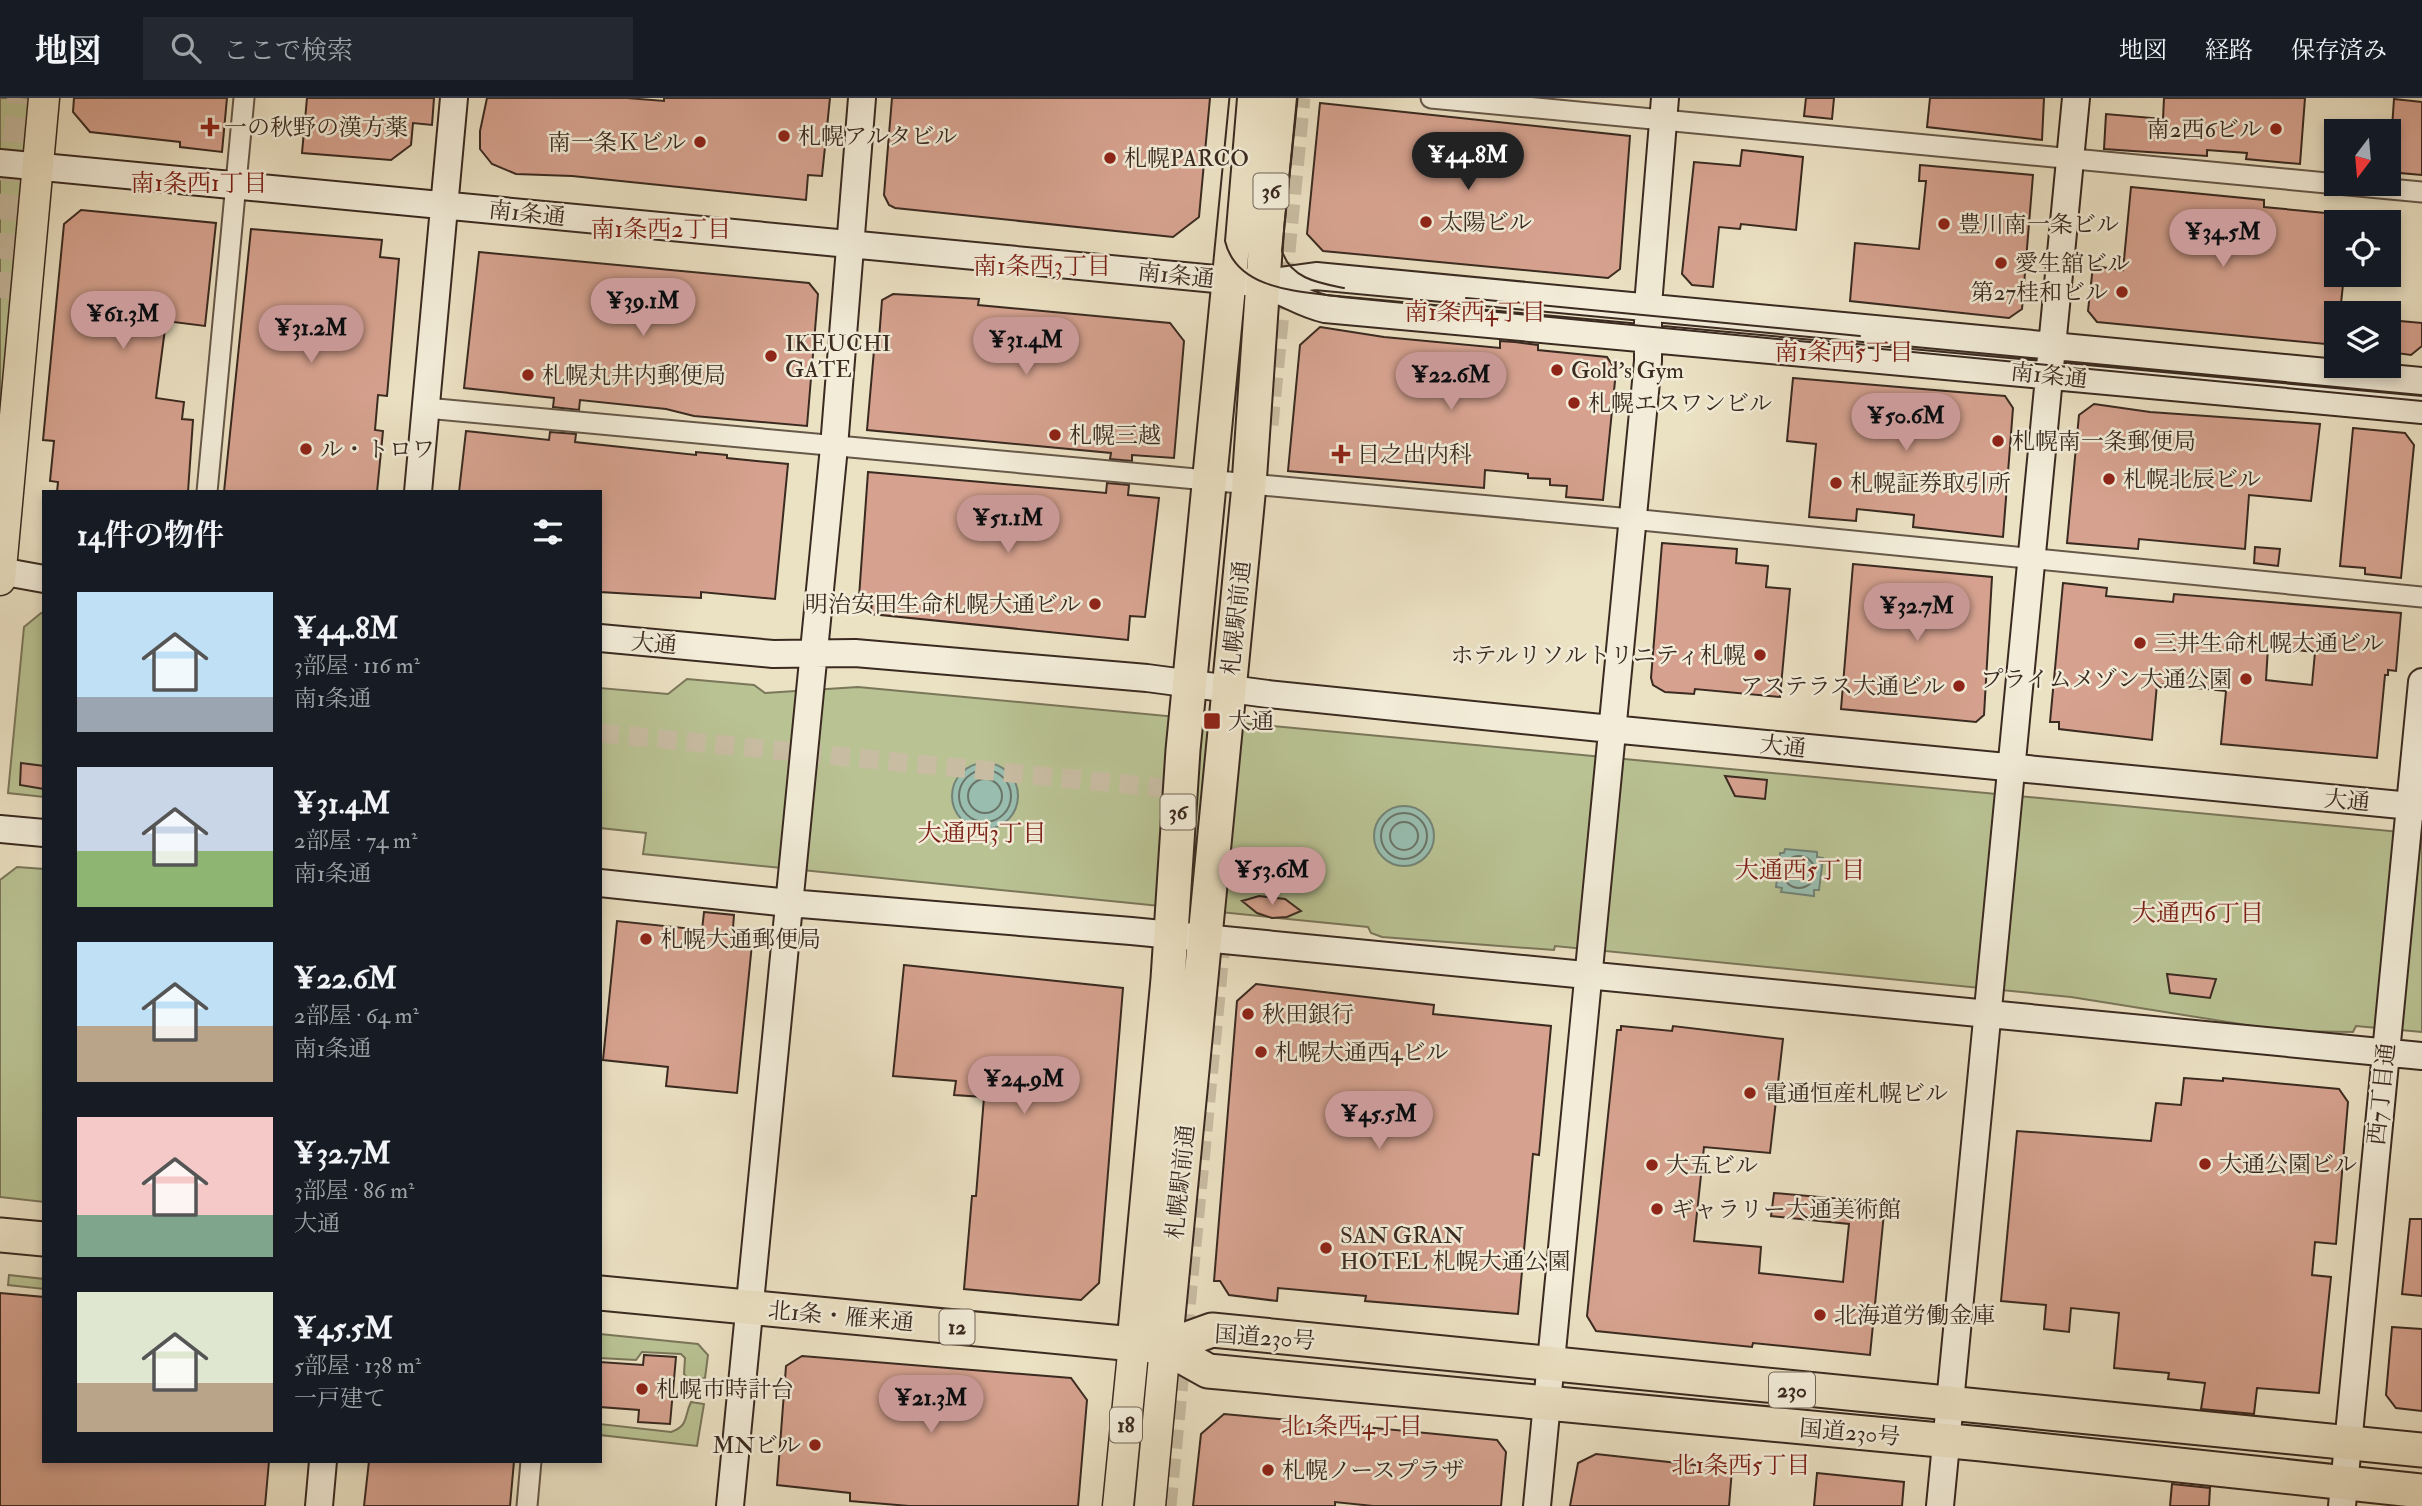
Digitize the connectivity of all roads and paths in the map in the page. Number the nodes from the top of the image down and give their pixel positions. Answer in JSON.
{"nodes":[{"id":1,"x":44,"y":98,"type":"edge"},
{"id":2,"x":244,"y":98,"type":"edge"},
{"id":3,"x":454,"y":98,"type":"edge"},
{"id":4,"x":862,"y":98,"type":"edge"},
{"id":5,"x":1247,"y":98,"type":"edge"},
{"id":6,"x":1280,"y":98,"type":"edge"},
{"id":7,"x":1431,"y":98,"type":"edge"},
{"id":8,"x":2076,"y":98,"type":"edge"},
{"id":9,"x":1664,"y":109,"type":"edge"},
{"id":10,"x":2070,"y":159,"type":"junction"},
{"id":11,"x":0,"y":163,"type":"edge"},
{"id":12,"x":37,"y":166,"type":"junction"},
{"id":13,"x":236,"y":184,"type":"junction"},
{"id":14,"x":2422,"y":192,"type":"edge"},
{"id":15,"x":445,"y":205,"type":"junction"},
{"id":16,"x":851,"y":245,"type":"junction"},
{"id":17,"x":1230,"y":280,"type":"junction"},
{"id":18,"x":1264,"y":284,"type":"junction"},
{"id":19,"x":1648,"y":305,"type":"junction"},
{"id":20,"x":1648,"y":337,"type":"junction"},
{"id":21,"x":2052,"y":346,"type":"junction"},
{"id":22,"x":2049,"y":376,"type":"junction"},
{"id":23,"x":2422,"y":381,"type":"edge"},
{"id":24,"x":426,"y":408,"type":"junction"},
{"id":25,"x":2422,"y":410,"type":"edge"},
{"id":26,"x":834,"y":447,"type":"junction"},
{"id":27,"x":1210,"y":482,"type":"junction"},
{"id":28,"x":1249,"y":485,"type":"junction"},
{"id":29,"x":207,"y":490,"type":"edge"},
{"id":30,"x":418,"y":490,"type":"edge"},
{"id":31,"x":1631,"y":519,"type":"junction"},
{"id":32,"x":2031,"y":560,"type":"junction"},
{"id":33,"x":0,"y":571,"type":"edge"},
{"id":34,"x":42,"y":579,"type":"edge"},
{"id":35,"x":0,"y":580,"type":"edge"},
{"id":36,"x":2422,"y":597,"type":"edge"},
{"id":37,"x":602,"y":638,"type":"edge"},
{"id":38,"x":814,"y":653,"type":"junction"},
{"id":39,"x":2422,"y":682,"type":"edge"},
{"id":40,"x":1190,"y":683,"type":"junction"},
{"id":41,"x":1230,"y":689,"type":"junction"},
{"id":42,"x":1611,"y":729,"type":"junction"},
{"id":43,"x":2011,"y":768,"type":"junction"},
{"id":44,"x":2416,"y":806,"type":"edge"},
{"id":45,"x":0,"y":829,"type":"edge"},
{"id":46,"x":42,"y":833,"type":"edge"},
{"id":47,"x":602,"y":883,"type":"edge"},
{"id":48,"x":789,"y":904,"type":"junction"},
{"id":49,"x":1169,"y":935,"type":"junction"},
{"id":50,"x":1205,"y":938,"type":"junction"},
{"id":51,"x":1587,"y":976,"type":"junction"},
{"id":52,"x":1987,"y":1015,"type":"junction"},
{"id":53,"x":2386,"y":1053,"type":"junction"},
{"id":54,"x":2422,"y":1056,"type":"edge"},
{"id":55,"x":0,"y":1235,"type":"edge"},
{"id":56,"x":42,"y":1239,"type":"edge"},
{"id":57,"x":602,"y":1293,"type":"edge"},
{"id":58,"x":749,"y":1307,"type":"junction"},
{"id":59,"x":1149,"y":1345,"type":"junction"},
{"id":60,"x":1550,"y":1365,"type":"junction"},
{"id":61,"x":1547,"y":1405,"type":"junction"},
{"id":62,"x":1949,"y":1405,"type":"junction"},
{"id":63,"x":1946,"y":1441,"type":"junction"},
{"id":64,"x":2347,"y":1444,"type":"junction"},
{"id":65,"x":2422,"y":1450,"type":"edge"},
{"id":66,"x":323,"y":1463,"type":"edge"},
{"id":67,"x":531,"y":1463,"type":"edge"},
{"id":68,"x":2422,"y":1490,"type":"edge"},
{"id":69,"x":2343,"y":1495,"type":"edge"},
{"id":70,"x":319,"y":1506,"type":"edge"},
{"id":71,"x":527,"y":1506,"type":"edge"},
{"id":72,"x":730,"y":1506,"type":"edge"},
{"id":73,"x":1118,"y":1506,"type":"edge"},
{"id":74,"x":1150,"y":1506,"type":"edge"},
{"id":75,"x":1537,"y":1506,"type":"edge"},
{"id":76,"x":1940,"y":1506,"type":"edge"}],
"edges":[{"from":1,"to":12,"type":"main road"},
{"from":2,"to":13,"type":"street"},
{"from":3,"to":15,"type":"street"},
{"from":4,"to":16,"type":"street"},
{"from":5,"to":17,"type":"highway","name":"札幌駅前通","number":"36"},
{"from":6,"to":18,"type":"highway","name":"札幌駅前通","number":"36"},
{"from":7,"to":9,"type":"street"},
{"from":8,"to":10,"type":"street"},
{"from":9,"to":10,"type":"street"},
{"from":9,"to":19,"type":"street"},
{"from":10,"to":14,"type":"street"},
{"from":10,"to":21,"type":"street"},
{"from":11,"to":12,"type":"street","name":"南1条通"},
{"from":12,"to":13,"type":"street","name":"南1条通"},
{"from":12,"to":33,"type":"main road"},
{"from":13,"to":15,"type":"street","name":"南1条通"},
{"from":13,"to":29,"type":"street"},
{"from":15,"to":16,"type":"street","name":"南1条通"},
{"from":15,"to":24,"type":"street"},
{"from":16,"to":17,"type":"street","name":"南1条通"},
{"from":16,"to":26,"type":"street"},
{"from":17,"to":18,"type":"street","name":"南1条通"},
{"from":17,"to":27,"type":"highway","name":"札幌駅前通","number":"36"},
{"from":18,"to":19,"type":"street","name":"南1条通"},
{"from":18,"to":20,"type":"street","name":"南1条通"},
{"from":18,"to":28,"type":"highway","name":"札幌駅前通","number":"36"},
{"from":19,"to":20,"type":"street"},
{"from":19,"to":21,"type":"street","name":"南1条通"},
{"from":20,"to":22,"type":"street","name":"南1条通"},
{"from":20,"to":31,"type":"street"},
{"from":21,"to":22,"type":"street"},
{"from":21,"to":23,"type":"street","name":"南1条通"},
{"from":22,"to":25,"type":"street","name":"南1条通"},
{"from":22,"to":32,"type":"street"},
{"from":24,"to":26,"type":"street"},
{"from":24,"to":30,"type":"street"},
{"from":26,"to":27,"type":"street"},
{"from":26,"to":38,"type":"street"},
{"from":27,"to":28,"type":"street"},
{"from":27,"to":40,"type":"highway","name":"札幌駅前通","number":"36"},
{"from":28,"to":31,"type":"street"},
{"from":28,"to":41,"type":"highway","name":"札幌駅前通","number":"36"},
{"from":31,"to":32,"type":"street"},
{"from":31,"to":42,"type":"street"},
{"from":32,"to":36,"type":"street"},
{"from":32,"to":43,"type":"street"},
{"from":33,"to":34,"type":"street"},
{"from":33,"to":35,"type":"main road"},
{"from":37,"to":38,"type":"street","name":"大通"},
{"from":38,"to":40,"type":"street","name":"大通"},
{"from":38,"to":48,"type":"street"},
{"from":39,"to":44,"type":"street","name":"西7丁目通"},
{"from":40,"to":41,"type":"street","name":"大通"},
{"from":40,"to":49,"type":"highway","name":"札幌駅前通","number":"36"},
{"from":41,"to":42,"type":"street","name":"大通"},
{"from":41,"to":50,"type":"highway","name":"札幌駅前通","number":"36"},
{"from":42,"to":43,"type":"street","name":"大通"},
{"from":42,"to":51,"type":"street"},
{"from":43,"to":44,"type":"street","name":"大通"},
{"from":43,"to":52,"type":"street"},
{"from":44,"to":53,"type":"street","name":"西7丁目通"},
{"from":45,"to":46,"type":"street"},
{"from":47,"to":48,"type":"street"},
{"from":48,"to":49,"type":"street"},
{"from":48,"to":58,"type":"street"},
{"from":49,"to":50,"type":"street"},
{"from":49,"to":59,"type":"highway","name":"札幌駅前通","number":"36"},
{"from":50,"to":51,"type":"street"},
{"from":50,"to":59,"type":"highway","name":"札幌駅前通","number":"36"},
{"from":51,"to":52,"type":"street"},
{"from":51,"to":60,"type":"street"},
{"from":52,"to":53,"type":"street"},
{"from":52,"to":62,"type":"street"},
{"from":53,"to":54,"type":"street"},
{"from":53,"to":64,"type":"street","name":"西7丁目通"},
{"from":55,"to":56,"type":"highway"},
{"from":57,"to":58,"type":"highway","name":"北1条・雁来通","number":"12"},
{"from":58,"to":59,"type":"highway","name":"北1条・雁来通","number":"12"},
{"from":58,"to":72,"type":"street"},
{"from":59,"to":60,"type":"highway","name":"国道230号","number":"230"},
{"from":59,"to":61,"type":"highway","name":"国道230号","number":"230"},
{"from":59,"to":73,"type":"main road","number":"18"},
{"from":59,"to":74,"type":"main road","number":"18"},
{"from":60,"to":61,"type":"street"},
{"from":60,"to":62,"type":"highway","name":"国道230号","number":"230"},
{"from":61,"to":63,"type":"highway","name":"国道230号","number":"230"},
{"from":61,"to":75,"type":"street"},
{"from":62,"to":63,"type":"street"},
{"from":62,"to":64,"type":"highway","name":"国道230号","number":"230"},
{"from":63,"to":69,"type":"highway","name":"国道230号","number":"230"},
{"from":63,"to":76,"type":"street"},
{"from":64,"to":65,"type":"highway","name":"国道230号","number":"230"},
{"from":64,"to":69,"type":"street","name":"西7丁目通"},
{"from":66,"to":70,"type":"street"},
{"from":67,"to":71,"type":"street"},
{"from":68,"to":69,"type":"highway","name":"国道230号","number":"230"}]}
